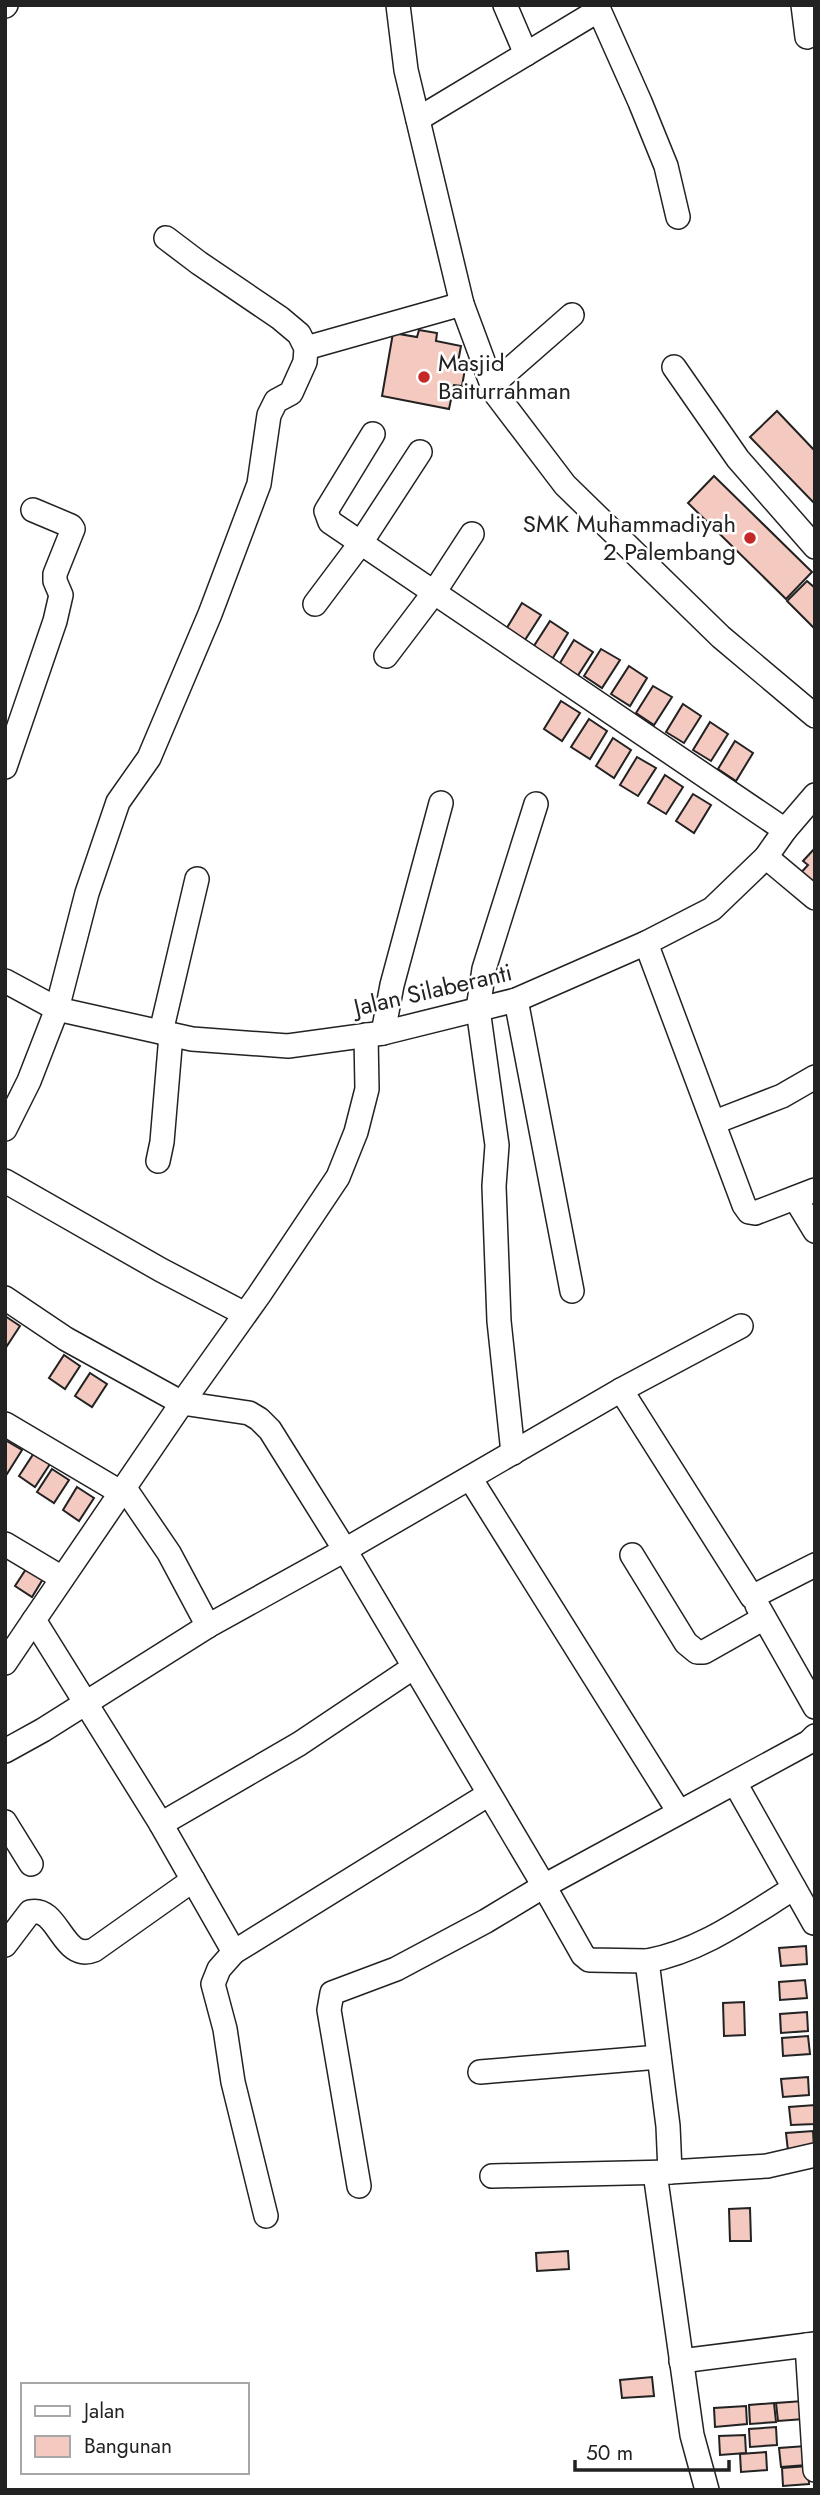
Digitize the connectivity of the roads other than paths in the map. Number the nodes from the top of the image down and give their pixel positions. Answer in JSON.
{"nodes":[{"id":1,"x":398,"y":5,"type":"edge"},
{"id":2,"x":505,"y":5,"type":"edge"},
{"id":3,"x":803,"y":5,"type":"edge"},
{"id":4,"x":601,"y":7,"type":"edge"},
{"id":5,"x":807,"y":37,"type":"dead end"},
{"id":6,"x":526,"y":54,"type":"junction"},
{"id":7,"x":418,"y":119,"type":"junction"},
{"id":8,"x":678,"y":217,"type":"dead end"},
{"id":9,"x":166,"y":238,"type":"dead end"},
{"id":10,"x":462,"y":304,"type":"junction"},
{"id":11,"x":572,"y":315,"type":"dead end"},
{"id":12,"x":306,"y":348,"type":"junction"},
{"id":13,"x":674,"y":367,"type":"dead end"},
{"id":14,"x":492,"y":385,"type":"junction"},
{"id":15,"x":373,"y":434,"type":"dead end"},
{"id":16,"x":420,"y":452,"type":"dead end"},
{"id":17,"x":33,"y":510,"type":"dead end"},
{"id":18,"x":472,"y":534,"type":"dead end"},
{"id":19,"x":360,"y":544,"type":"junction"},
{"id":20,"x":815,"y":547,"type":"edge"},
{"id":21,"x":433,"y":594,"type":"junction"},
{"id":22,"x":315,"y":604,"type":"dead end"},
{"id":23,"x":386,"y":656,"type":"dead end"},
{"id":24,"x":815,"y":716,"type":"edge"},
{"id":25,"x":5,"y":767,"type":"edge"},
{"id":26,"x":815,"y":795,"type":"edge"},
{"id":27,"x":442,"y":803,"type":"dead end"},
{"id":28,"x":536,"y":804,"type":"dead end"},
{"id":29,"x":785,"y":830,"type":"junction"},
{"id":30,"x":766,"y":857,"type":"junction"},
{"id":31,"x":197,"y":879,"type":"dead end"},
{"id":32,"x":815,"y":898,"type":"edge"},
{"id":33,"x":646,"y":943,"type":"junction"},
{"id":34,"x":5,"y":981,"type":"edge"},
{"id":35,"x":516,"y":1000,"type":"junction"},
{"id":36,"x":57,"y":1009,"type":"junction"},
{"id":37,"x":478,"y":1009,"type":"junction"},
{"id":38,"x":166,"y":1033,"type":"junction"},
{"id":39,"x":374,"y":1034,"type":"junction"},
{"id":40,"x":815,"y":1077,"type":"edge"},
{"id":41,"x":715,"y":1122,"type":"junction"},
{"id":42,"x":5,"y":1129,"type":"edge"},
{"id":43,"x":158,"y":1161,"type":"dead end"},
{"id":44,"x":5,"y":1181,"type":"edge"},
{"id":45,"x":805,"y":1194,"type":"edge"},
{"id":46,"x":815,"y":1231,"type":"edge"},
{"id":47,"x":572,"y":1291,"type":"dead end"},
{"id":48,"x":5,"y":1298,"type":"edge"},
{"id":49,"x":245,"y":1314,"type":"junction"},
{"id":50,"x":741,"y":1326,"type":"dead end"},
{"id":51,"x":621,"y":1390,"type":"junction"},
{"id":52,"x":182,"y":1402,"type":"junction"},
{"id":53,"x":5,"y":1424,"type":"edge"},
{"id":54,"x":513,"y":1453,"type":"junction"},
{"id":55,"x":470,"y":1478,"type":"junction"},
{"id":56,"x":122,"y":1490,"type":"junction"},
{"id":57,"x":5,"y":1544,"type":"edge"},
{"id":58,"x":345,"y":1550,"type":"junction"},
{"id":59,"x":632,"y":1555,"type":"dead end"},
{"id":60,"x":815,"y":1565,"type":"edge"},
{"id":61,"x":62,"y":1578,"type":"junction"},
{"id":62,"x":751,"y":1597,"type":"junction"},
{"id":63,"x":764,"y":1618,"type":"junction"},
{"id":64,"x":34,"y":1620,"type":"junction"},
{"id":65,"x":208,"y":1626,"type":"junction"},
{"id":66,"x":6,"y":1662,"type":"edge"},
{"id":67,"x":414,"y":1667,"type":"junction"},
{"id":68,"x":86,"y":1703,"type":"junction"},
{"id":69,"x":815,"y":1707,"type":"edge"},
{"id":70,"x":815,"y":1736,"type":"edge"},
{"id":71,"x":5,"y":1751,"type":"edge"},
{"id":72,"x":736,"y":1783,"type":"junction"},
{"id":73,"x":489,"y":1794,"type":"junction"},
{"id":74,"x":679,"y":1812,"type":"junction"},
{"id":75,"x":5,"y":1822,"type":"edge"},
{"id":76,"x":162,"y":1824,"type":"junction"},
{"id":77,"x":31,"y":1864,"type":"dead end"},
{"id":78,"x":193,"y":1880,"type":"junction"},
{"id":79,"x":544,"y":1886,"type":"junction"},
{"id":80,"x":794,"y":1888,"type":"junction"},
{"id":81,"x":814,"y":1923,"type":"edge"},
{"id":82,"x":5,"y":1945,"type":"edge"},
{"id":83,"x":234,"y":1952,"type":"junction"},
{"id":84,"x":647,"y":1961,"type":"junction"},
{"id":85,"x":659,"y":2057,"type":"junction"},
{"id":86,"x":480,"y":2072,"type":"dead end"},
{"id":87,"x":815,"y":2155,"type":"edge"},
{"id":88,"x":663,"y":2172,"type":"junction"},
{"id":89,"x":492,"y":2176,"type":"dead end"},
{"id":90,"x":359,"y":2186,"type":"dead end"},
{"id":91,"x":266,"y":2216,"type":"dead end"},
{"id":92,"x":811,"y":2344,"type":"edge"},
{"id":93,"x":681,"y":2361,"type":"junction"},
{"id":94,"x":815,"y":2470,"type":"edge"},
{"id":95,"x":707,"y":2490,"type":"edge"}],
"edges":[{"from":1,"to":7,"type":"street"},
{"from":2,"to":6,"type":"street"},
{"from":3,"to":5,"type":"street"},
{"from":4,"to":6,"type":"street"},
{"from":4,"to":8,"type":"street"},
{"from":6,"to":7,"type":"street"},
{"from":7,"to":10,"type":"street"},
{"from":9,"to":12,"type":"street"},
{"from":10,"to":12,"type":"street"},
{"from":10,"to":14,"type":"street"},
{"from":11,"to":14,"type":"street"},
{"from":12,"to":36,"type":"street"},
{"from":13,"to":20,"type":"street"},
{"from":14,"to":24,"type":"street"},
{"from":15,"to":19,"type":"street"},
{"from":16,"to":19,"type":"street"},
{"from":17,"to":25,"type":"street"},
{"from":18,"to":21,"type":"street"},
{"from":19,"to":21,"type":"street"},
{"from":19,"to":22,"type":"street"},
{"from":21,"to":23,"type":"street"},
{"from":21,"to":29,"type":"street"},
{"from":26,"to":29,"type":"street","name":"Jalan Silaberanti"},
{"from":27,"to":39,"type":"street"},
{"from":28,"to":37,"type":"street"},
{"from":29,"to":30,"type":"street","name":"Jalan Silaberanti"},
{"from":30,"to":32,"type":"street"},
{"from":30,"to":33,"type":"street","name":"Jalan Silaberanti"},
{"from":31,"to":38,"type":"street"},
{"from":33,"to":35,"type":"street","name":"Jalan Silaberanti"},
{"from":33,"to":41,"type":"street"},
{"from":34,"to":36,"type":"street","name":"Jalan Silaberanti"},
{"from":35,"to":37,"type":"street","name":"Jalan Silaberanti"},
{"from":35,"to":47,"type":"street"},
{"from":36,"to":38,"type":"street","name":"Jalan Silaberanti"},
{"from":36,"to":42,"type":"street"},
{"from":37,"to":39,"type":"street","name":"Jalan Silaberanti"},
{"from":37,"to":54,"type":"street"},
{"from":38,"to":39,"type":"street","name":"Jalan Silaberanti"},
{"from":38,"to":43,"type":"street"},
{"from":39,"to":49,"type":"street"},
{"from":40,"to":41,"type":"street"},
{"from":41,"to":45,"type":"street"},
{"from":44,"to":49,"type":"street"},
{"from":45,"to":46,"type":"street"},
{"from":48,"to":52,"type":"street"},
{"from":49,"to":52,"type":"street"},
{"from":50,"to":51,"type":"street"},
{"from":51,"to":54,"type":"street"},
{"from":51,"to":62,"type":"street"},
{"from":52,"to":56,"type":"street"},
{"from":52,"to":58,"type":"street"},
{"from":53,"to":56,"type":"street"},
{"from":54,"to":55,"type":"street"},
{"from":55,"to":58,"type":"street"},
{"from":55,"to":74,"type":"street"},
{"from":56,"to":61,"type":"street"},
{"from":56,"to":65,"type":"street"},
{"from":57,"to":61,"type":"street"},
{"from":58,"to":65,"type":"street"},
{"from":58,"to":67,"type":"street"},
{"from":59,"to":63,"type":"street"},
{"from":60,"to":62,"type":"street"},
{"from":61,"to":64,"type":"street"},
{"from":62,"to":63,"type":"street"},
{"from":63,"to":69,"type":"street"},
{"from":64,"to":66,"type":"street"},
{"from":64,"to":68,"type":"street"},
{"from":65,"to":68,"type":"street"},
{"from":67,"to":73,"type":"street"},
{"from":67,"to":76,"type":"street"},
{"from":68,"to":71,"type":"street"},
{"from":68,"to":76,"type":"street"},
{"from":70,"to":72,"type":"street"},
{"from":72,"to":74,"type":"street"},
{"from":72,"to":80,"type":"street"},
{"from":73,"to":79,"type":"street"},
{"from":73,"to":83,"type":"street"},
{"from":74,"to":79,"type":"street"},
{"from":75,"to":77,"type":"street"},
{"from":76,"to":78,"type":"street"},
{"from":78,"to":82,"type":"street"},
{"from":78,"to":83,"type":"street"},
{"from":79,"to":84,"type":"street"},
{"from":79,"to":90,"type":"street"},
{"from":80,"to":81,"type":"street"},
{"from":80,"to":84,"type":"street"},
{"from":83,"to":91,"type":"street"},
{"from":84,"to":85,"type":"street"},
{"from":85,"to":86,"type":"street"},
{"from":85,"to":88,"type":"street"},
{"from":87,"to":88,"type":"street"},
{"from":88,"to":89,"type":"street"},
{"from":88,"to":93,"type":"street"},
{"from":92,"to":93,"type":"street"},
{"from":92,"to":94,"type":"street"},
{"from":93,"to":95,"type":"street"}]}
